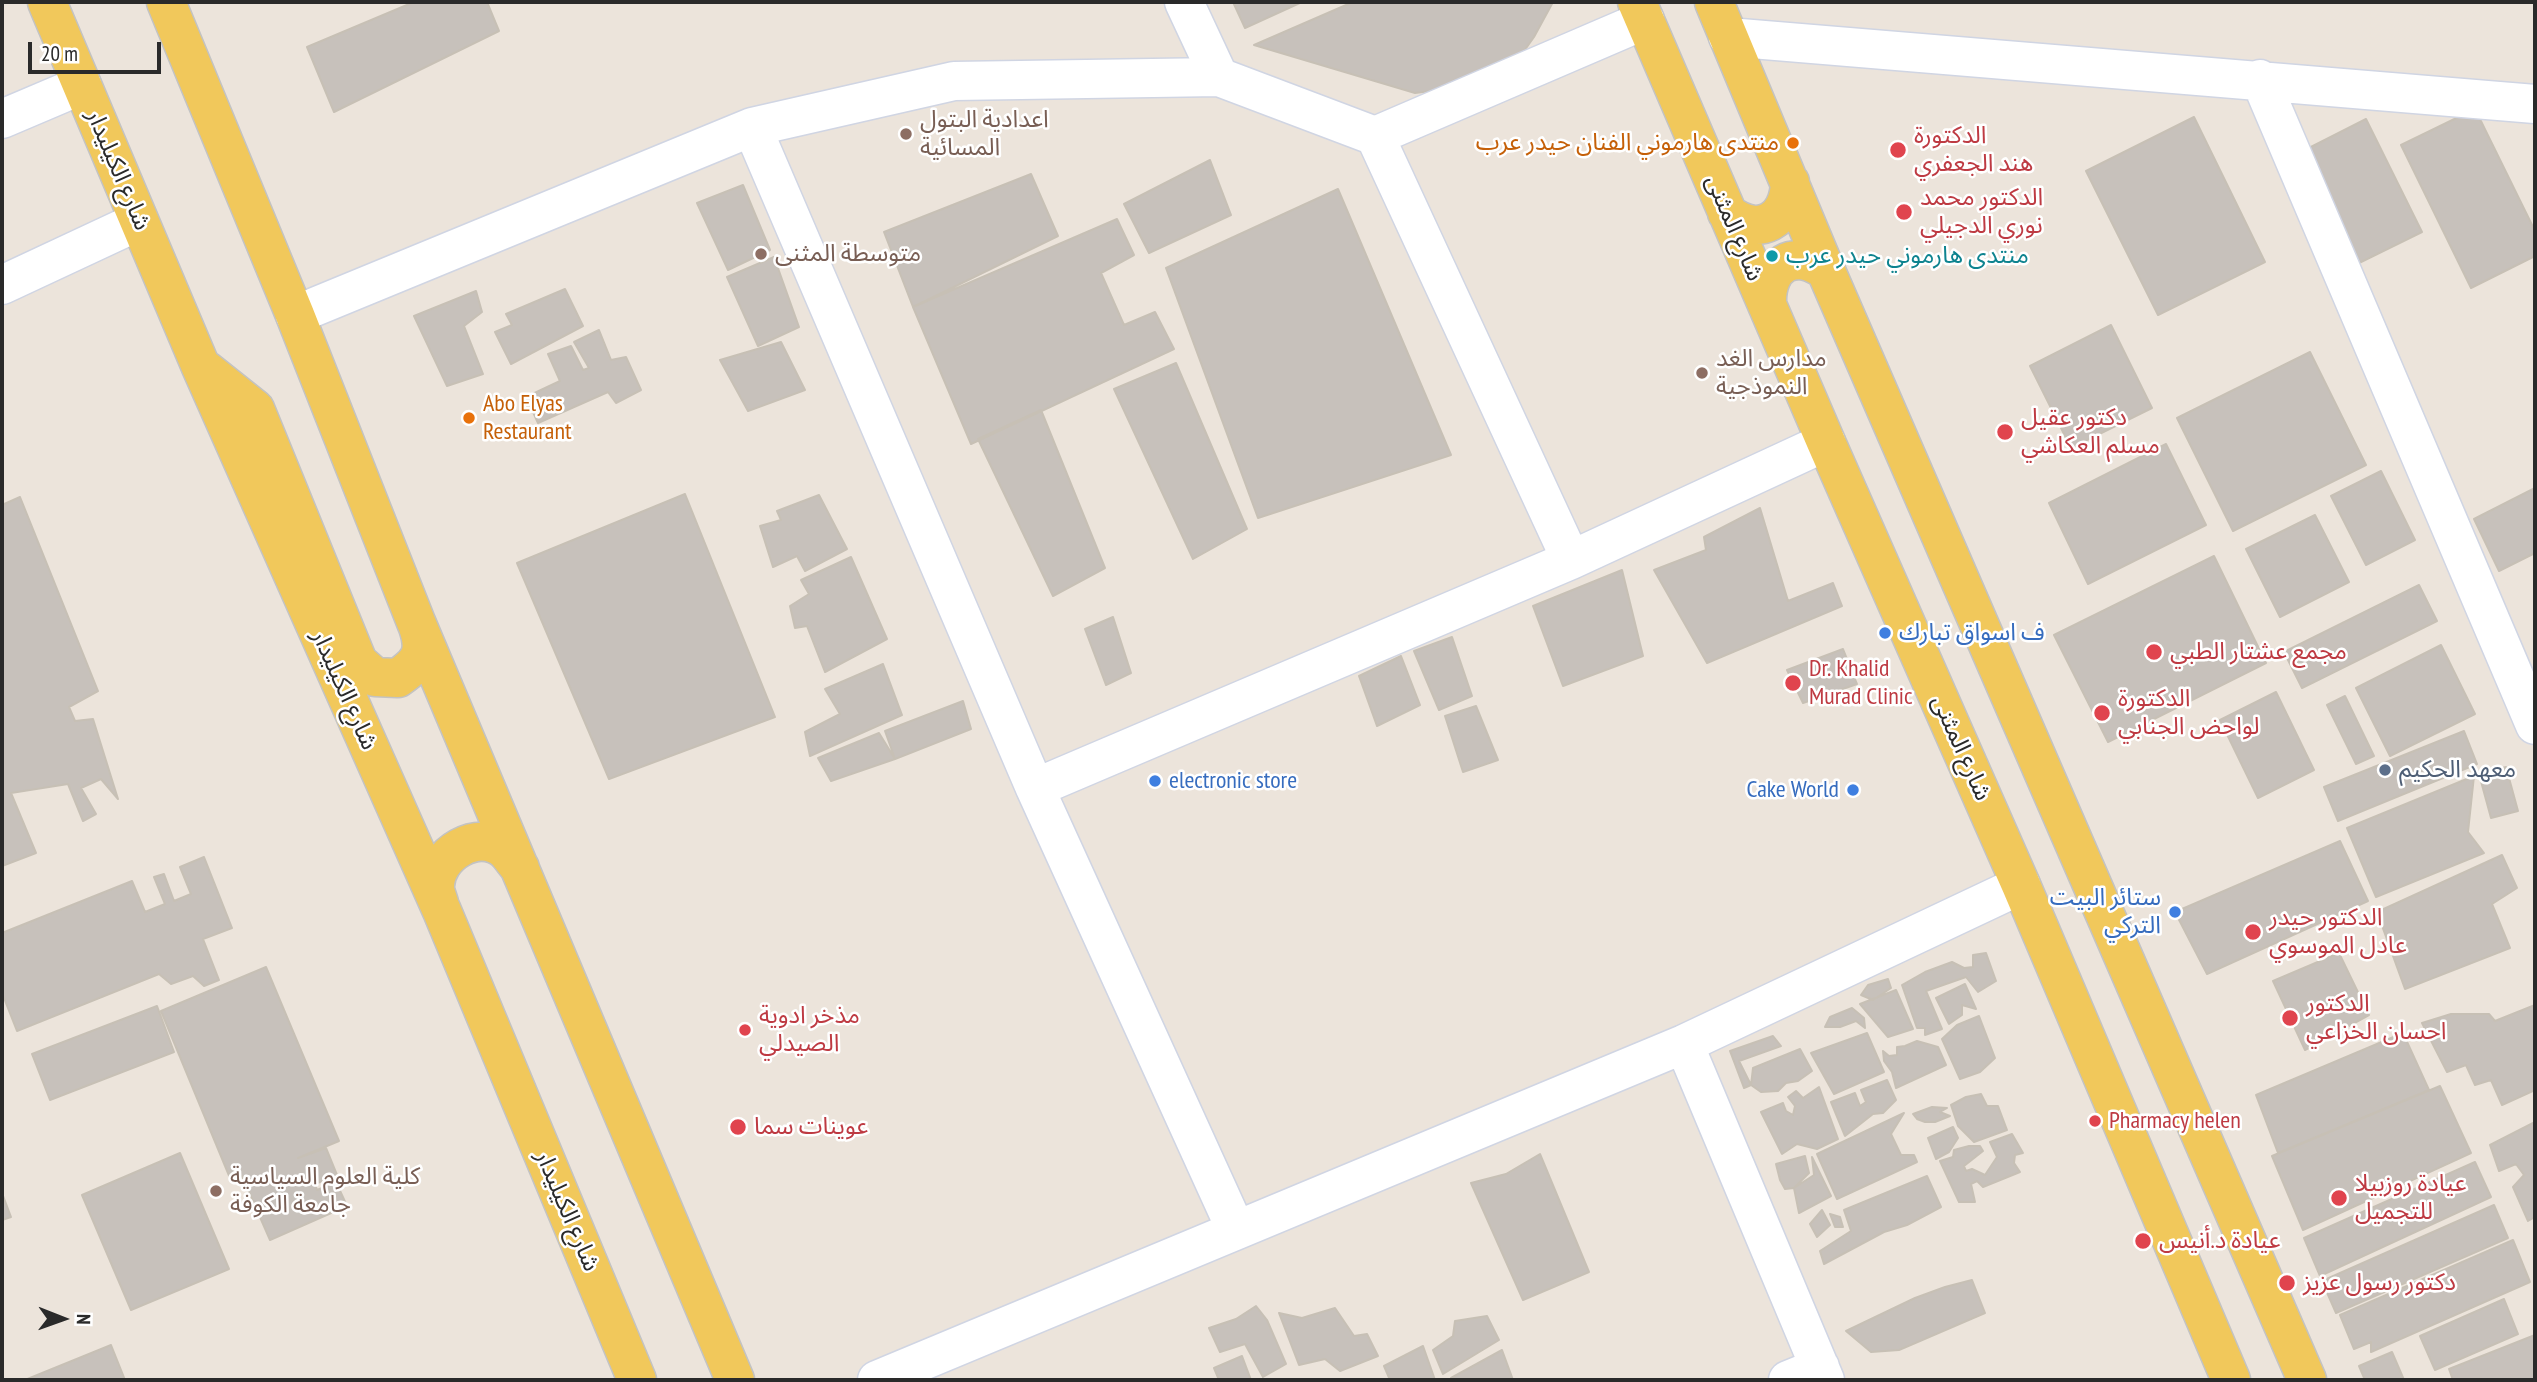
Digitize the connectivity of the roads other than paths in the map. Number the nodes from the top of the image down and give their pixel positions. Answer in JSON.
{"nodes":[{"id":1,"x":47,"y":2,"type":"edge"},
{"id":2,"x":166,"y":2,"type":"edge"},
{"id":3,"x":1184,"y":2,"type":"edge"},
{"id":4,"x":1714,"y":2,"type":"edge"},
{"id":5,"x":1641,"y":11,"type":"edge"},
{"id":6,"x":1728,"y":37,"type":"junction"},
{"id":7,"x":1219,"y":77,"type":"junction"},
{"id":8,"x":2260,"y":79,"type":"junction"},
{"id":9,"x":82,"y":85,"type":"junction"},
{"id":10,"x":2535,"y":104,"type":"edge"},
{"id":11,"x":2,"y":120,"type":"edge"},
{"id":12,"x":752,"y":127,"type":"junction"},
{"id":13,"x":1375,"y":136,"type":"junction"},
{"id":14,"x":1790,"y":182,"type":"junction"},
{"id":15,"x":1727,"y":213,"type":"junction"},
{"id":16,"x":139,"y":220,"type":"junction"},
{"id":17,"x":1826,"y":271,"type":"junction"},
{"id":18,"x":2,"y":285,"type":"edge"},
{"id":19,"x":1767,"y":303,"type":"junction"},
{"id":20,"x":295,"y":315,"type":"junction"},
{"id":21,"x":201,"y":367,"type":"junction"},
{"id":22,"x":1826,"y":442,"type":"junction"},
{"id":23,"x":1572,"y":560,"type":"junction"},
{"id":24,"x":416,"y":622,"type":"junction"},
{"id":25,"x":2535,"y":725,"type":"edge"},
{"id":26,"x":1035,"y":788,"type":"junction"},
{"id":27,"x":520,"y":869,"type":"junction"},
{"id":28,"x":2021,"y":885,"type":"junction"},
{"id":29,"x":442,"y":911,"type":"junction"},
{"id":30,"x":1684,"y":1044,"type":"junction"},
{"id":31,"x":1236,"y":1230,"type":"junction"},
{"id":32,"x":1811,"y":1376,"type":"edge"},
{"id":33,"x":637,"y":1380,"type":"edge"},
{"id":34,"x":735,"y":1380,"type":"edge"},
{"id":35,"x":877,"y":1380,"type":"edge"},
{"id":36,"x":2231,"y":1380,"type":"edge"},
{"id":37,"x":2307,"y":1380,"type":"edge"}],
"edges":[{"from":1,"to":9,"type":"main road","name":"شارع الكيليدار"},
{"from":2,"to":20,"type":"main road"},
{"from":3,"to":7,"type":"street"},
{"from":4,"to":6,"type":"main road"},
{"from":5,"to":13,"type":"street"},
{"from":5,"to":15,"type":"main road","name":"شارع المثنى"},
{"from":6,"to":8,"type":"street"},
{"from":6,"to":14,"type":"main road"},
{"from":7,"to":12,"type":"street"},
{"from":7,"to":13,"type":"street"},
{"from":8,"to":10,"type":"street"},
{"from":8,"to":25,"type":"street"},
{"from":9,"to":11,"type":"street"},
{"from":9,"to":16,"type":"main road","name":"شارع الكيليدار"},
{"from":12,"to":20,"type":"street"},
{"from":12,"to":26,"type":"street"},
{"from":13,"to":23,"type":"street"},
{"from":14,"to":15,"type":"main road"},
{"from":14,"to":17,"type":"main road"},
{"from":15,"to":19,"type":"main road","name":"شارع المثنى"},
{"from":16,"to":18,"type":"street"},
{"from":16,"to":21,"type":"main road","name":"شارع الكيليدار"},
{"from":17,"to":19,"type":"main road"},
{"from":17,"to":37,"type":"main road"},
{"from":19,"to":22,"type":"main road","name":"شارع المثنى"},
{"from":20,"to":24,"type":"main road"},
{"from":21,"to":24,"type":"main road"},
{"from":21,"to":29,"type":"main road","name":"شارع الكيليدار"},
{"from":22,"to":23,"type":"street"},
{"from":22,"to":28,"type":"main road","name":"شارع المثنى"},
{"from":23,"to":26,"type":"street"},
{"from":24,"to":27,"type":"main road"},
{"from":26,"to":31,"type":"street"},
{"from":27,"to":29,"type":"main road"},
{"from":27,"to":34,"type":"main road"},
{"from":28,"to":30,"type":"street"},
{"from":28,"to":36,"type":"main road","name":"شارع المثنى"},
{"from":29,"to":33,"type":"main road","name":"شارع الكيليدار"},
{"from":30,"to":31,"type":"street"},
{"from":30,"to":32,"type":"street"},
{"from":31,"to":35,"type":"street"}]}
